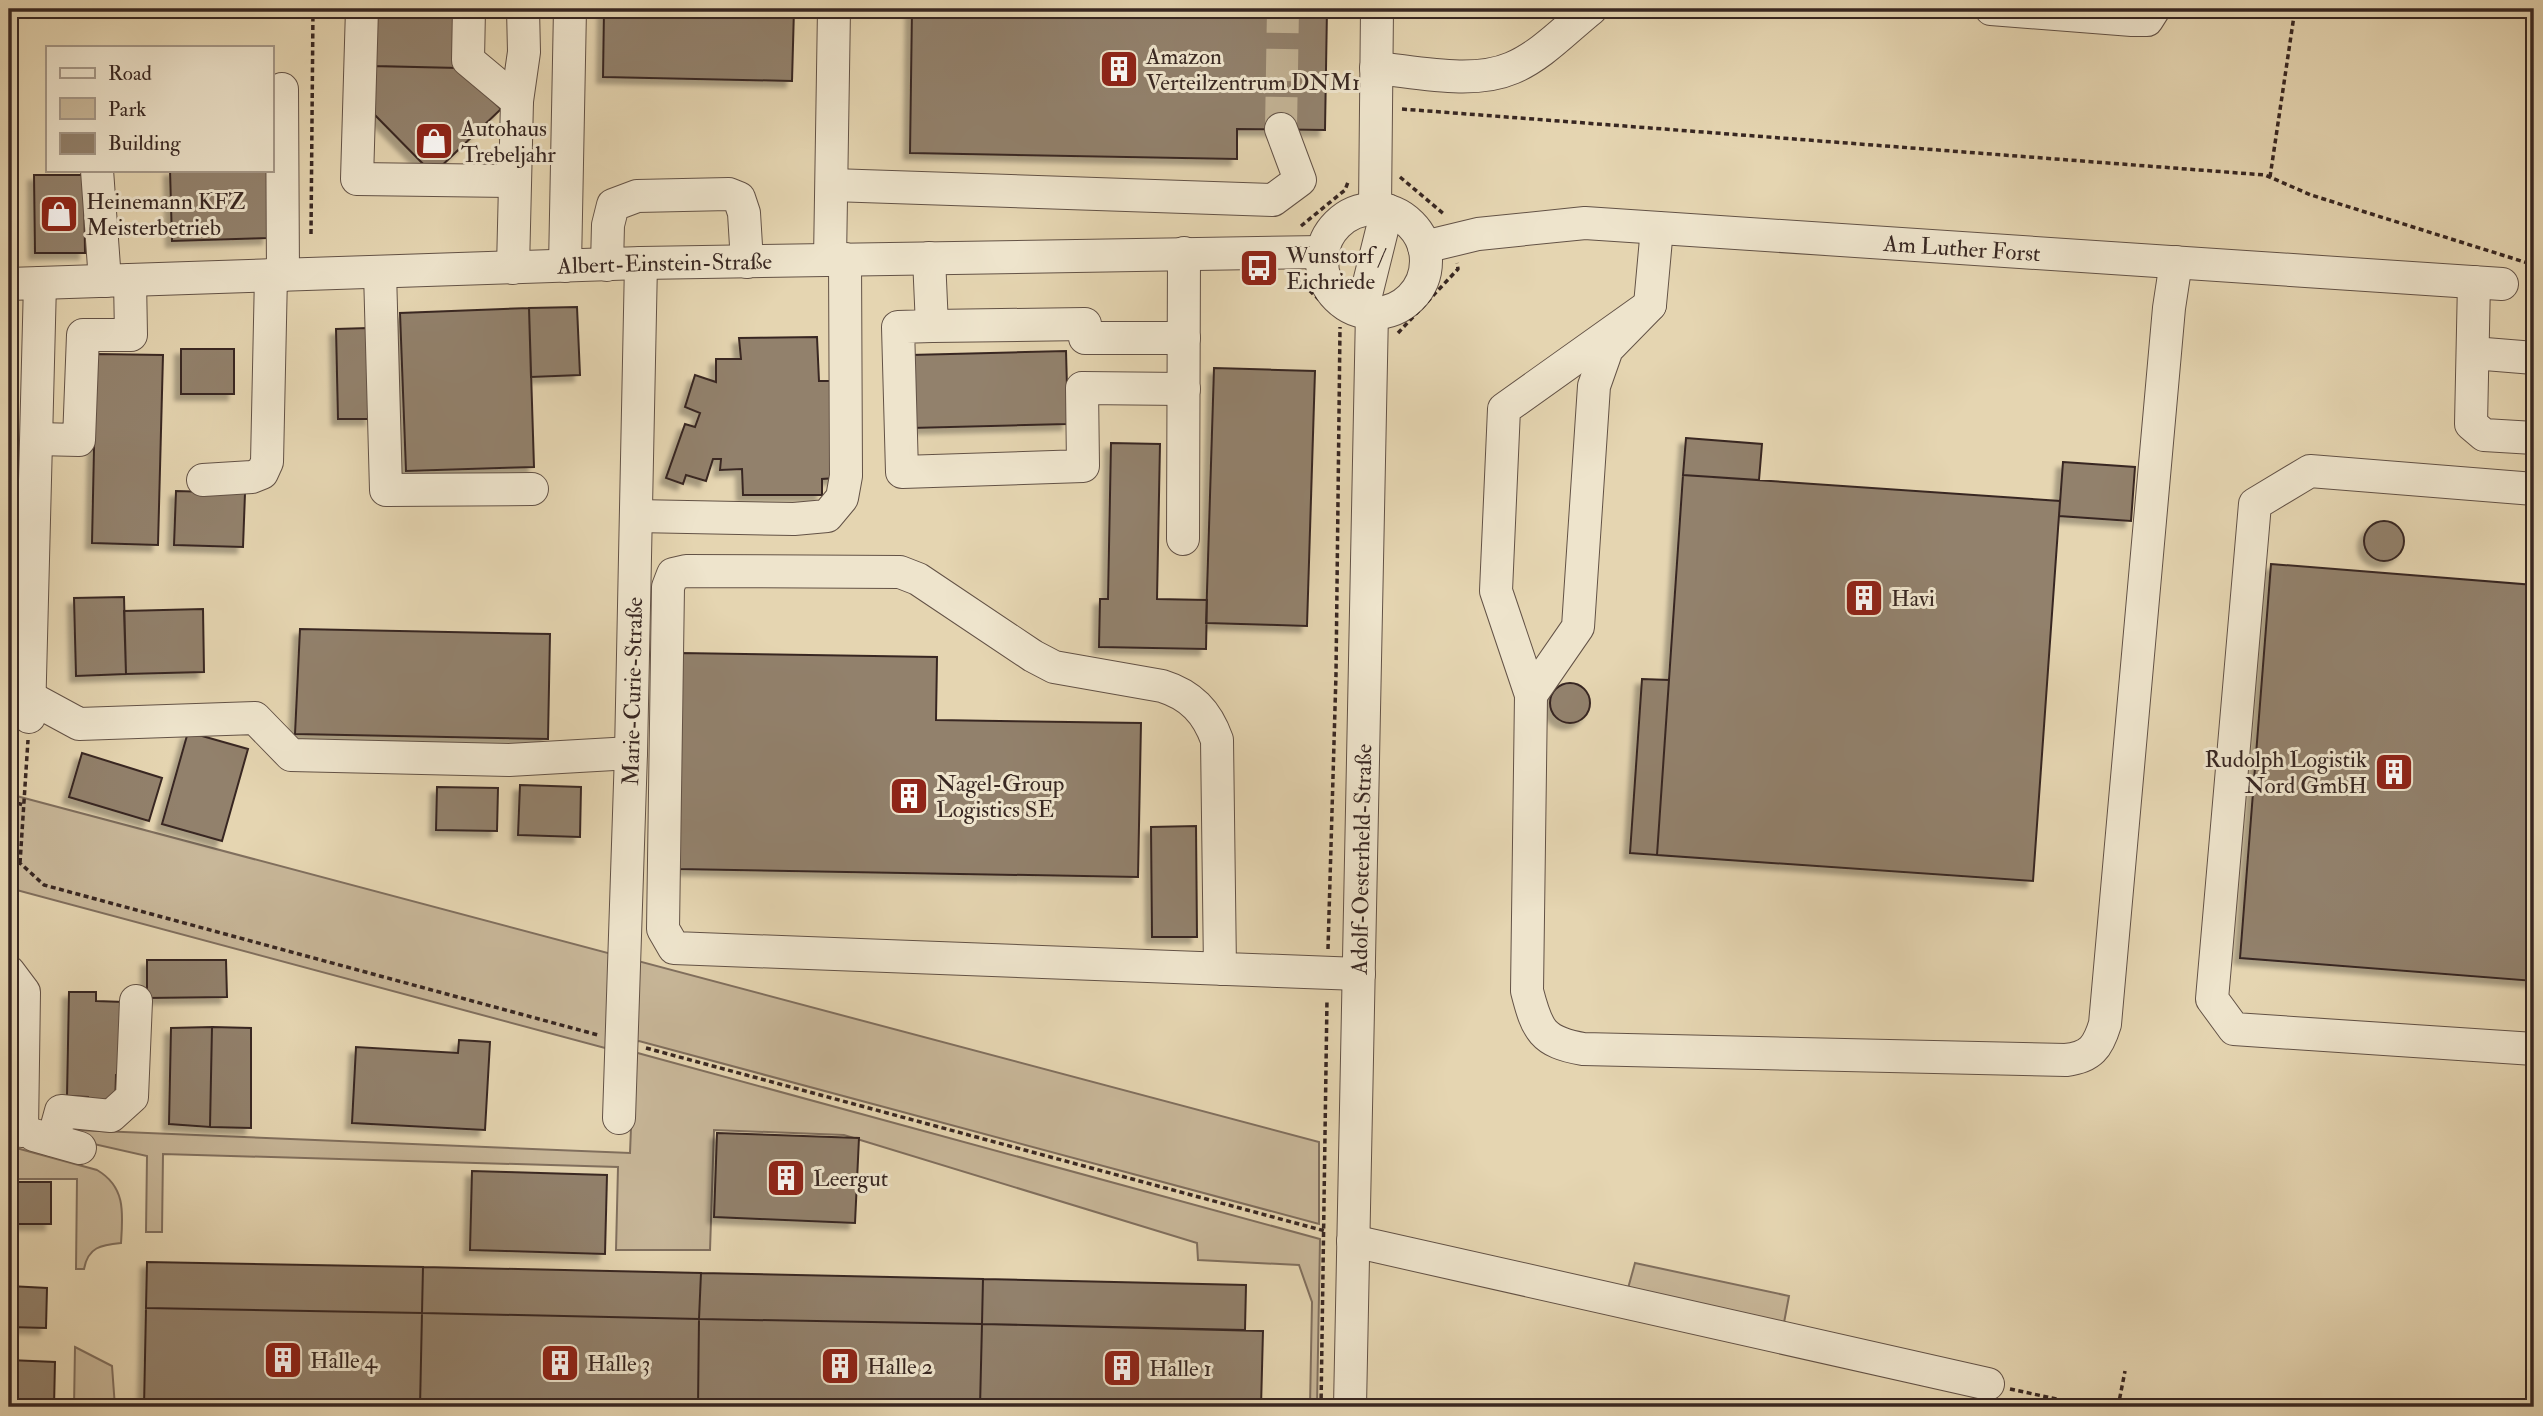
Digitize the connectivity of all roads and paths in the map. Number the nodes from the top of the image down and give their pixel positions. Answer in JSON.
{"nodes":[{"id":1,"x":313,"y":9,"type":"edge"},
{"id":2,"x":362,"y":9,"type":"edge"},
{"id":3,"x":469,"y":9,"type":"edge"},
{"id":4,"x":523,"y":9,"type":"edge"},
{"id":5,"x":570,"y":9,"type":"edge"},
{"id":6,"x":834,"y":9,"type":"edge"},
{"id":7,"x":1377,"y":9,"type":"edge"},
{"id":8,"x":1591,"y":9,"type":"edge"},
{"id":9,"x":1991,"y":9,"type":"edge"},
{"id":10,"x":2154,"y":9,"type":"edge"},
{"id":11,"x":2295,"y":9,"type":"edge"},
{"id":12,"x":1376,"y":68,"type":"junction"},
{"id":13,"x":282,"y":89,"type":"dead end"},
{"id":14,"x":517,"y":101,"type":"junction"},
{"id":15,"x":1376,"y":108,"type":"junction"},
{"id":16,"x":1281,"y":129,"type":"tunnel mouth"},
{"id":17,"x":97,"y":172,"type":"edge"},
{"id":18,"x":2270,"y":177,"type":"junction"},
{"id":19,"x":515,"y":181,"type":"junction"},
{"id":20,"x":832,"y":185,"type":"junction"},
{"id":21,"x":1381,"y":209,"type":"junction"},
{"id":22,"x":1657,"y":228,"type":"junction"},
{"id":23,"x":1424,"y":247,"type":"junction"},
{"id":24,"x":1308,"y":252,"type":"junction"},
{"id":25,"x":1184,"y":253,"type":"junction"},
{"id":26,"x":929,"y":258,"type":"junction"},
{"id":27,"x":838,"y":260,"type":"junction"},
{"id":28,"x":747,"y":261,"type":"junction"},
{"id":29,"x":2176,"y":262,"type":"junction"},
{"id":30,"x":641,"y":264,"type":"junction"},
{"id":31,"x":607,"y":265,"type":"junction"},
{"id":32,"x":2534,"y":265,"type":"edge"},
{"id":33,"x":565,"y":266,"type":"junction"},
{"id":34,"x":513,"y":268,"type":"junction"},
{"id":35,"x":380,"y":272,"type":"junction"},
{"id":36,"x":288,"y":275,"type":"junction"},
{"id":37,"x":118,"y":280,"type":"junction"},
{"id":38,"x":40,"y":283,"type":"junction"},
{"id":39,"x":9,"y":284,"type":"edge"},
{"id":40,"x":1650,"y":305,"type":"junction"},
{"id":41,"x":1367,"y":312,"type":"junction"},
{"id":42,"x":932,"y":326,"type":"junction"},
{"id":43,"x":1184,"y":338,"type":"junction"},
{"id":44,"x":2473,"y":353,"type":"junction"},
{"id":45,"x":2534,"y":358,"type":"edge"},
{"id":46,"x":1184,"y":389,"type":"junction"},
{"id":47,"x":2534,"y":438,"type":"edge"},
{"id":48,"x":37,"y":439,"type":"junction"},
{"id":49,"x":203,"y":480,"type":"dead end"},
{"id":50,"x":532,"y":489,"type":"dead end"},
{"id":51,"x":2534,"y":489,"type":"edge"},
{"id":52,"x":636,"y":516,"type":"junction"},
{"id":53,"x":22,"y":526,"type":"edge"},
{"id":54,"x":1183,"y":539,"type":"dead end"},
{"id":55,"x":25,"y":694,"type":"edge"},
{"id":56,"x":1531,"y":695,"type":"junction"},
{"id":57,"x":631,"y":753,"type":"junction"},
{"id":58,"x":9,"y":801,"type":"edge"},
{"id":59,"x":24,"y":805,"type":"junction"},
{"id":60,"x":20,"y":863,"type":"junction"},
{"id":61,"x":9,"y":866,"type":"edge"},
{"id":62,"x":1220,"y":970,"type":"junction"},
{"id":63,"x":9,"y":972,"type":"edge"},
{"id":64,"x":1327,"y":973,"type":"junction"},
{"id":65,"x":1359,"y":974,"type":"junction"},
{"id":66,"x":136,"y":1002,"type":"dead end"},
{"id":67,"x":621,"y":1041,"type":"junction"},
{"id":68,"x":2534,"y":1049,"type":"edge"},
{"id":69,"x":619,"y":1118,"type":"dead end"},
{"id":70,"x":15,"y":1130,"type":"edge"},
{"id":71,"x":1324,"y":1231,"type":"junction"},
{"id":72,"x":1353,"y":1241,"type":"junction"},
{"id":73,"x":2124,"y":1371,"type":"dead end"},
{"id":74,"x":1988,"y":1384,"type":"joint"},
{"id":75,"x":1321,"y":1407,"type":"edge"},
{"id":76,"x":1350,"y":1407,"type":"edge"},
{"id":77,"x":2094,"y":1407,"type":"edge"},
{"id":78,"x":2118,"y":1407,"type":"edge"}],
"edges":[{"from":1,"to":36,"type":"path"},
{"from":2,"to":19,"type":"street"},
{"from":3,"to":14,"type":"street"},
{"from":4,"to":14,"type":"street"},
{"from":5,"to":33,"type":"street"},
{"from":6,"to":20,"type":"street"},
{"from":7,"to":12,"type":"street"},
{"from":8,"to":12,"type":"street"},
{"from":9,"to":10,"type":"street"},
{"from":11,"to":18,"type":"path"},
{"from":12,"to":15,"type":"street"},
{"from":13,"to":36,"type":"street"},
{"from":14,"to":19,"type":"street"},
{"from":15,"to":18,"type":"path"},
{"from":15,"to":21,"type":"street"},
{"from":16,"to":20,"type":"street"},
{"from":17,"to":37,"type":"street"},
{"from":18,"to":32,"type":"path"},
{"from":19,"to":34,"type":"street"},
{"from":20,"to":27,"type":"street"},
{"from":21,"to":23,"type":"street"},
{"from":21,"to":24,"type":"street"},
{"from":21,"to":41,"type":"street","name":"Adolf-Oesterheld-Straße"},
{"from":22,"to":23,"type":"street","name":"Am Luther Forst"},
{"from":22,"to":29,"type":"street","name":"Am Luther Forst"},
{"from":22,"to":40,"type":"street"},
{"from":23,"to":41,"type":"street"},
{"from":24,"to":25,"type":"street","name":"Albert-Einstein-Straße"},
{"from":24,"to":41,"type":"street"},
{"from":24,"to":64,"type":"path"},
{"from":25,"to":26,"type":"street","name":"Albert-Einstein-Straße"},
{"from":25,"to":43,"type":"street"},
{"from":26,"to":27,"type":"street","name":"Albert-Einstein-Straße"},
{"from":26,"to":42,"type":"street"},
{"from":27,"to":28,"type":"street","name":"Albert-Einstein-Straße"},
{"from":27,"to":52,"type":"street"},
{"from":28,"to":30,"type":"street","name":"Albert-Einstein-Straße"},
{"from":28,"to":31,"type":"street"},
{"from":29,"to":44,"type":"street","name":"Am Luther Forst"},
{"from":29,"to":56,"type":"street"},
{"from":30,"to":31,"type":"street","name":"Albert-Einstein-Straße"},
{"from":30,"to":52,"type":"street","name":"Marie-Curie-Straße"},
{"from":31,"to":33,"type":"street","name":"Albert-Einstein-Straße"},
{"from":33,"to":34,"type":"street","name":"Albert-Einstein-Straße"},
{"from":34,"to":35,"type":"street","name":"Albert-Einstein-Straße"},
{"from":35,"to":36,"type":"street","name":"Albert-Einstein-Straße"},
{"from":35,"to":50,"type":"street"},
{"from":36,"to":37,"type":"street","name":"Albert-Einstein-Straße"},
{"from":36,"to":49,"type":"street"},
{"from":37,"to":38,"type":"street","name":"Albert-Einstein-Straße"},
{"from":37,"to":48,"type":"street"},
{"from":38,"to":39,"type":"street","name":"Albert-Einstein-Straße"},
{"from":38,"to":48,"type":"street"},
{"from":40,"to":56,"type":"street"},
{"from":40,"to":56,"type":"street"},
{"from":41,"to":65,"type":"street","name":"Adolf-Oesterheld-Straße"},
{"from":42,"to":43,"type":"street"},
{"from":42,"to":46,"type":"street"},
{"from":43,"to":46,"type":"street"},
{"from":44,"to":45,"type":"street"},
{"from":44,"to":47,"type":"street"},
{"from":46,"to":54,"type":"street"},
{"from":48,"to":53,"type":"street"},
{"from":51,"to":68,"type":"street"},
{"from":52,"to":57,"type":"street","name":"Marie-Curie-Straße"},
{"from":53,"to":55,"type":"street"},
{"from":55,"to":57,"type":"street"},
{"from":55,"to":59,"type":"path"},
{"from":57,"to":67,"type":"street","name":"Marie-Curie-Straße"},
{"from":58,"to":59,"type":"path"},
{"from":59,"to":60,"type":"path"},
{"from":60,"to":61,"type":"path"},
{"from":60,"to":67,"type":"path"},
{"from":62,"to":62,"type":"street"},
{"from":62,"to":64,"type":"street"},
{"from":63,"to":70,"type":"street"},
{"from":64,"to":65,"type":"street"},
{"from":64,"to":71,"type":"path"},
{"from":65,"to":72,"type":"street","name":"Adolf-Oesterheld-Straße"},
{"from":66,"to":70,"type":"street"},
{"from":67,"to":69,"type":"street","name":"Marie-Curie-Straße"},
{"from":67,"to":71,"type":"path"},
{"from":71,"to":72,"type":"path"},
{"from":71,"to":75,"type":"path"},
{"from":72,"to":74,"type":"street"},
{"from":72,"to":76,"type":"street","name":"Adolf-Oesterheld-Straße"},
{"from":73,"to":78,"type":"path"},
{"from":74,"to":77,"type":"path"}]}
